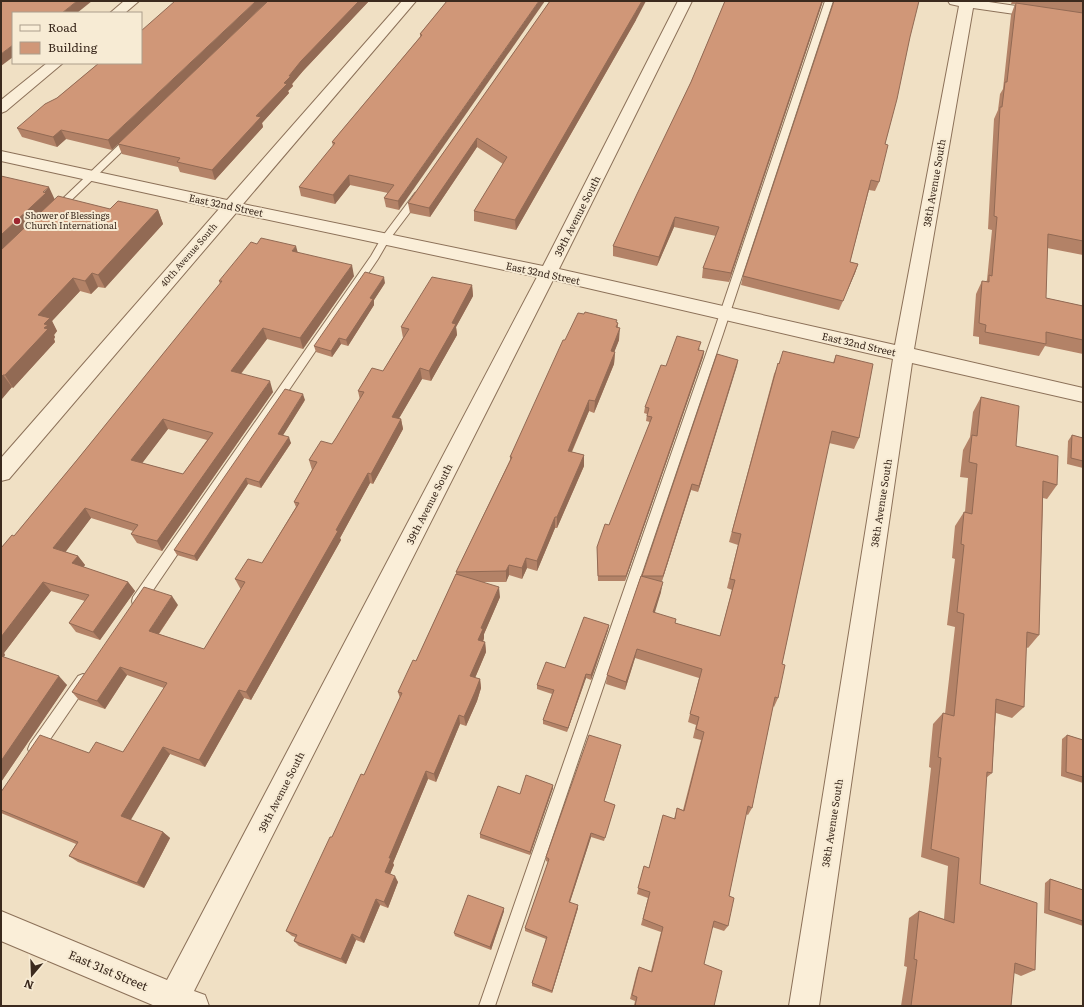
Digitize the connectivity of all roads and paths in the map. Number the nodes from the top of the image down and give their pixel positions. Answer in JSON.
{"nodes":[{"id":1,"x":132,"y":1,"type":"edge"},
{"id":2,"x":409,"y":1,"type":"edge"},
{"id":3,"x":685,"y":1,"type":"edge"},
{"id":4,"x":829,"y":1,"type":"edge"},
{"id":5,"x":963,"y":2,"type":"edge"},
{"id":6,"x":118,"y":12,"type":"edge"},
{"id":7,"x":1083,"y":20,"type":"edge"},
{"id":8,"x":55,"y":64,"type":"edge"},
{"id":9,"x":1,"y":108,"type":"edge"},
{"id":10,"x":136,"y":133,"type":"edge"},
{"id":11,"x":1,"y":156,"type":"edge"},
{"id":12,"x":90,"y":177,"type":"junction"},
{"id":13,"x":424,"y":185,"type":"edge"},
{"id":14,"x":233,"y":206,"type":"junction"},
{"id":15,"x":50,"y":216,"type":"edge"},
{"id":16,"x":385,"y":239,"type":"junction"},
{"id":17,"x":548,"y":273,"type":"junction"},
{"id":18,"x":725,"y":314,"type":"junction"},
{"id":19,"x":904,"y":355,"type":"junction"},
{"id":20,"x":1083,"y":395,"type":"edge"},
{"id":21,"x":1,"y":473,"type":"edge"},
{"id":22,"x":132,"y":609,"type":"edge"},
{"id":23,"x":91,"y":668,"type":"edge"},
{"id":24,"x":28,"y":759,"type":"edge"},
{"id":25,"x":1,"y":926,"type":"edge"},
{"id":26,"x":180,"y":1003,"type":"edge"},
{"id":27,"x":487,"y":1006,"type":"edge"},
{"id":28,"x":804,"y":1006,"type":"edge"}],
"edges":[{"from":1,"to":6,"type":"street"},
{"from":2,"to":14,"type":"street","name":"40th Avenue South"},
{"from":3,"to":17,"type":"street","name":"39th Avenue South"},
{"from":4,"to":18,"type":"lane"},
{"from":5,"to":7,"type":"street"},
{"from":5,"to":19,"type":"street","name":"38th Avenue South"},
{"from":8,"to":9,"type":"street"},
{"from":10,"to":12,"type":"lane"},
{"from":11,"to":12,"type":"street","name":"East 32nd Street"},
{"from":12,"to":14,"type":"street","name":"East 32nd Street"},
{"from":12,"to":15,"type":"lane"},
{"from":13,"to":16,"type":"lane"},
{"from":14,"to":16,"type":"street","name":"East 32nd Street"},
{"from":14,"to":21,"type":"street","name":"40th Avenue South"},
{"from":16,"to":17,"type":"street","name":"East 32nd Street"},
{"from":16,"to":22,"type":"lane"},
{"from":17,"to":18,"type":"street","name":"East 32nd Street"},
{"from":17,"to":26,"type":"street","name":"39th Avenue South"},
{"from":18,"to":19,"type":"street","name":"East 32nd Street"},
{"from":18,"to":27,"type":"lane"},
{"from":19,"to":20,"type":"street","name":"East 32nd Street"},
{"from":19,"to":28,"type":"street","name":"38th Avenue South"},
{"from":23,"to":24,"type":"lane"},
{"from":25,"to":26,"type":"street","name":"East 31st Street"}]}
